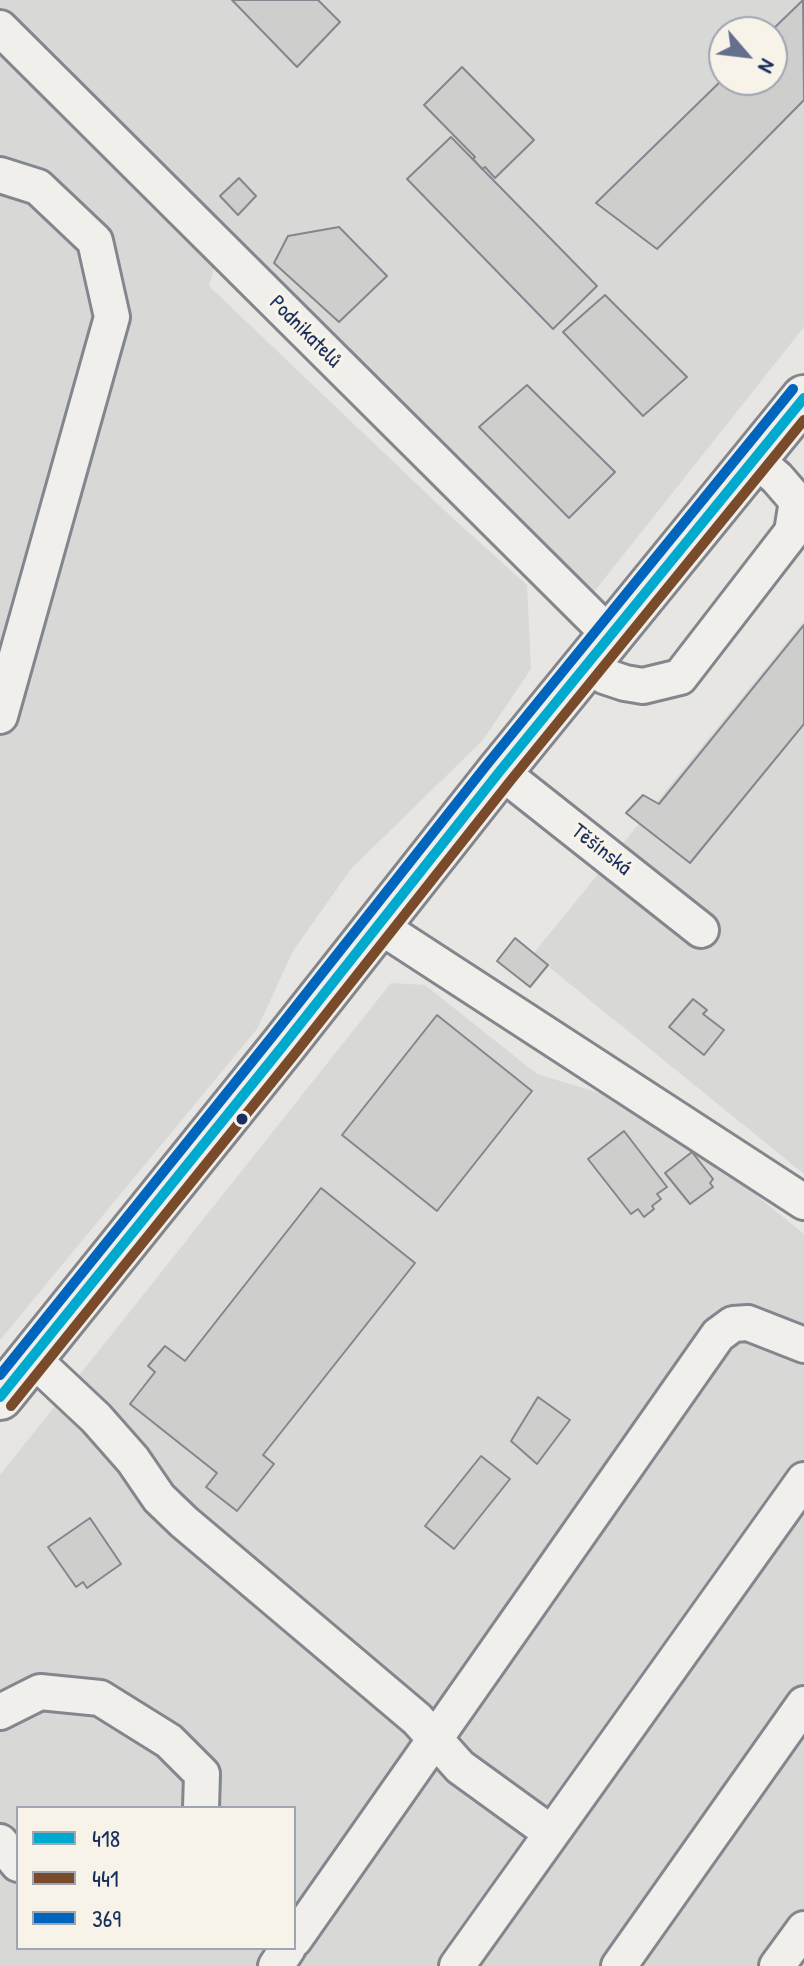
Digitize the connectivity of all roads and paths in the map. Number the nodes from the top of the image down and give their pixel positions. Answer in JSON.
{"nodes":[{"id":1,"x":0,"y":28,"type":"edge"},
{"id":2,"x":0,"y":175,"type":"edge"},
{"id":3,"x":804,"y":398,"type":"edge"},
{"id":4,"x":755,"y":459,"type":"junction"},
{"id":5,"x":599,"y":651,"type":"junction"},
{"id":6,"x":0,"y":716,"type":"edge"},
{"id":7,"x":500,"y":771,"type":"junction"},
{"id":8,"x":378,"y":925,"type":"junction"},
{"id":9,"x":701,"y":930,"type":"dead end"},
{"id":10,"x":804,"y":1202,"type":"edge"},
{"id":11,"x":804,"y":1345,"type":"edge"},
{"id":12,"x":32,"y":1358,"type":"junction"},
{"id":13,"x":0,"y":1397,"type":"edge"},
{"id":14,"x":804,"y":1480,"type":"edge"},
{"id":15,"x":804,"y":1704,"type":"edge"},
{"id":16,"x":0,"y":1712,"type":"edge"},
{"id":17,"x":435,"y":1739,"type":"junction"},
{"id":18,"x":201,"y":1806,"type":"edge"},
{"id":19,"x":551,"y":1833,"type":"junction"},
{"id":20,"x":0,"y":1842,"type":"edge"},
{"id":21,"x":16,"y":1862,"type":"edge"},
{"id":22,"x":804,"y":1929,"type":"edge"},
{"id":23,"x":296,"y":1937,"type":"edge"},
{"id":24,"x":457,"y":1966,"type":"edge"},
{"id":25,"x":619,"y":1966,"type":"edge"},
{"id":26,"x":777,"y":1966,"type":"edge"}],
"edges":[{"from":1,"to":5,"type":"street","name":"Podnikatelů"},
{"from":2,"to":6,"type":"street"},
{"from":3,"to":4,"type":"main road"},
{"from":4,"to":5,"type":"main road"},
{"from":4,"to":5,"type":"street"},
{"from":5,"to":7,"type":"main road"},
{"from":7,"to":8,"type":"main road"},
{"from":7,"to":9,"type":"street","name":"Těšínská"},
{"from":8,"to":10,"type":"street"},
{"from":8,"to":12,"type":"main road"},
{"from":11,"to":17,"type":"street"},
{"from":12,"to":13,"type":"main road"},
{"from":12,"to":17,"type":"street"},
{"from":14,"to":19,"type":"street"},
{"from":15,"to":25,"type":"street"},
{"from":16,"to":18,"type":"street"},
{"from":17,"to":19,"type":"street"},
{"from":17,"to":23,"type":"street"},
{"from":19,"to":24,"type":"street"},
{"from":20,"to":21,"type":"street"},
{"from":22,"to":26,"type":"street"}]}
